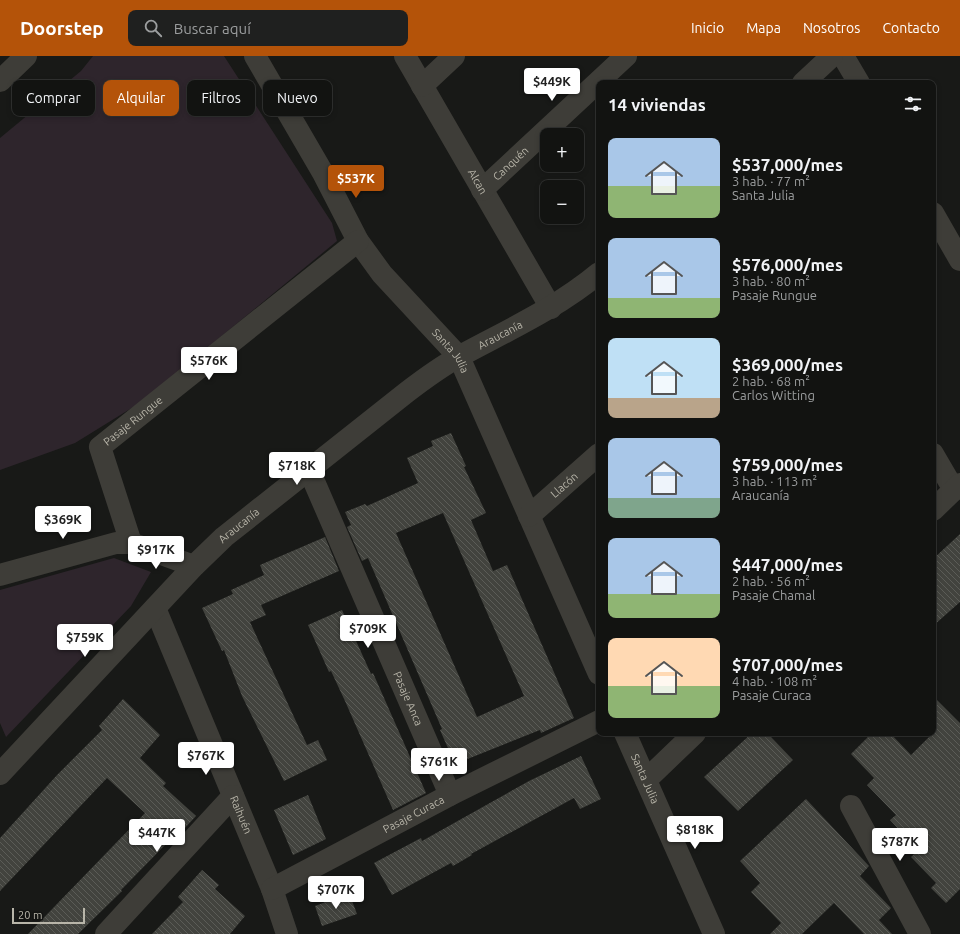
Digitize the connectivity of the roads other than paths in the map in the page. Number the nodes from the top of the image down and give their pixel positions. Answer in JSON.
{"nodes":[{"id":1,"x":26,"y":56,"type":"edge"},
{"id":2,"x":255,"y":56,"type":"edge"},
{"id":3,"x":405,"y":56,"type":"edge"},
{"id":4,"x":454,"y":56,"type":"edge"},
{"id":5,"x":626,"y":56,"type":"edge"},
{"id":6,"x":832,"y":56,"type":"edge"},
{"id":7,"x":844,"y":56,"type":"edge"},
{"id":8,"x":600,"y":80,"type":"edge"},
{"id":9,"x":806,"y":80,"type":"edge"},
{"id":10,"x":857,"y":80,"type":"edge"},
{"id":11,"x":0,"y":81,"type":"edge"},
{"id":12,"x":596,"y":84,"type":"edge"},
{"id":13,"x":422,"y":86,"type":"junction"},
{"id":14,"x":482,"y":190,"type":"junction"},
{"id":15,"x":936,"y":218,"type":"edge"},
{"id":16,"x":358,"y":241,"type":"junction"},
{"id":17,"x":960,"y":260,"type":"edge"},
{"id":18,"x":596,"y":275,"type":"edge"},
{"id":19,"x":551,"y":308,"type":"junction"},
{"id":20,"x":459,"y":357,"type":"junction"},
{"id":21,"x":596,"y":457,"type":"edge"},
{"id":22,"x":936,"y":458,"type":"edge"},
{"id":23,"x":309,"y":470,"type":"junction"},
{"id":24,"x":957,"y":487,"type":"edge"},
{"id":25,"x":936,"y":507,"type":"edge"},
{"id":26,"x":529,"y":516,"type":"junction"},
{"id":27,"x":131,"y":543,"type":"junction"},
{"id":28,"x":194,"y":566,"type":"junction"},
{"id":29,"x":0,"y":575,"type":"edge"},
{"id":30,"x":155,"y":608,"type":"junction"},
{"id":31,"x":596,"y":667,"type":"edge"},
{"id":32,"x":596,"y":723,"type":"edge"},
{"id":33,"x":626,"y":736,"type":"edge"},
{"id":34,"x":692,"y":736,"type":"edge"},
{"id":35,"x":0,"y":774,"type":"edge"},
{"id":36,"x":646,"y":780,"type":"junction"},
{"id":37,"x":233,"y":796,"type":"junction"},
{"id":38,"x":450,"y":796,"type":"junction"},
{"id":39,"x":851,"y":806,"type":"dead end"},
{"id":40,"x":272,"y":889,"type":"junction"},
{"id":41,"x":106,"y":934,"type":"edge"},
{"id":42,"x":287,"y":934,"type":"edge"},
{"id":43,"x":714,"y":934,"type":"edge"},
{"id":44,"x":920,"y":934,"type":"edge"}],
"edges":[{"from":1,"to":11,"type":"street"},
{"from":2,"to":16,"type":"street","name":"Santa Julia"},
{"from":3,"to":13,"type":"street","name":"Alcan"},
{"from":4,"to":13,"type":"street"},
{"from":5,"to":8,"type":"street","name":"Canquén"},
{"from":6,"to":9,"type":"street"},
{"from":7,"to":10,"type":"street"},
{"from":12,"to":14,"type":"street","name":"Canquén"},
{"from":13,"to":14,"type":"street","name":"Alcan"},
{"from":14,"to":19,"type":"street","name":"Alcan"},
{"from":15,"to":17,"type":"street"},
{"from":16,"to":20,"type":"street","name":"Santa Julia"},
{"from":16,"to":27,"type":"street","name":"Pasaje Rungue"},
{"from":18,"to":19,"type":"street","name":"Araucanía"},
{"from":19,"to":20,"type":"street","name":"Araucanía"},
{"from":20,"to":23,"type":"street","name":"Araucanía"},
{"from":20,"to":26,"type":"street","name":"Santa Julia"},
{"from":21,"to":26,"type":"street","name":"Llacón"},
{"from":22,"to":24,"type":"street"},
{"from":23,"to":28,"type":"street","name":"Araucanía"},
{"from":23,"to":38,"type":"street","name":"Pasaje Anca"},
{"from":24,"to":25,"type":"street"},
{"from":26,"to":31,"type":"street","name":"Santa Julia"},
{"from":27,"to":28,"type":"street"},
{"from":27,"to":29,"type":"street"},
{"from":28,"to":30,"type":"street","name":"Araucanía"},
{"from":30,"to":35,"type":"street","name":"Araucanía"},
{"from":30,"to":37,"type":"street","name":"Raihuén"},
{"from":32,"to":38,"type":"street","name":"Pasaje Curaca"},
{"from":33,"to":36,"type":"street","name":"Santa Julia"},
{"from":34,"to":36,"type":"street"},
{"from":36,"to":43,"type":"street","name":"Santa Julia"},
{"from":37,"to":40,"type":"street","name":"Raihuén"},
{"from":37,"to":41,"type":"street"},
{"from":38,"to":40,"type":"street","name":"Pasaje Curaca"},
{"from":39,"to":44,"type":"street"},
{"from":40,"to":42,"type":"street","name":"Raihuén"}]}
